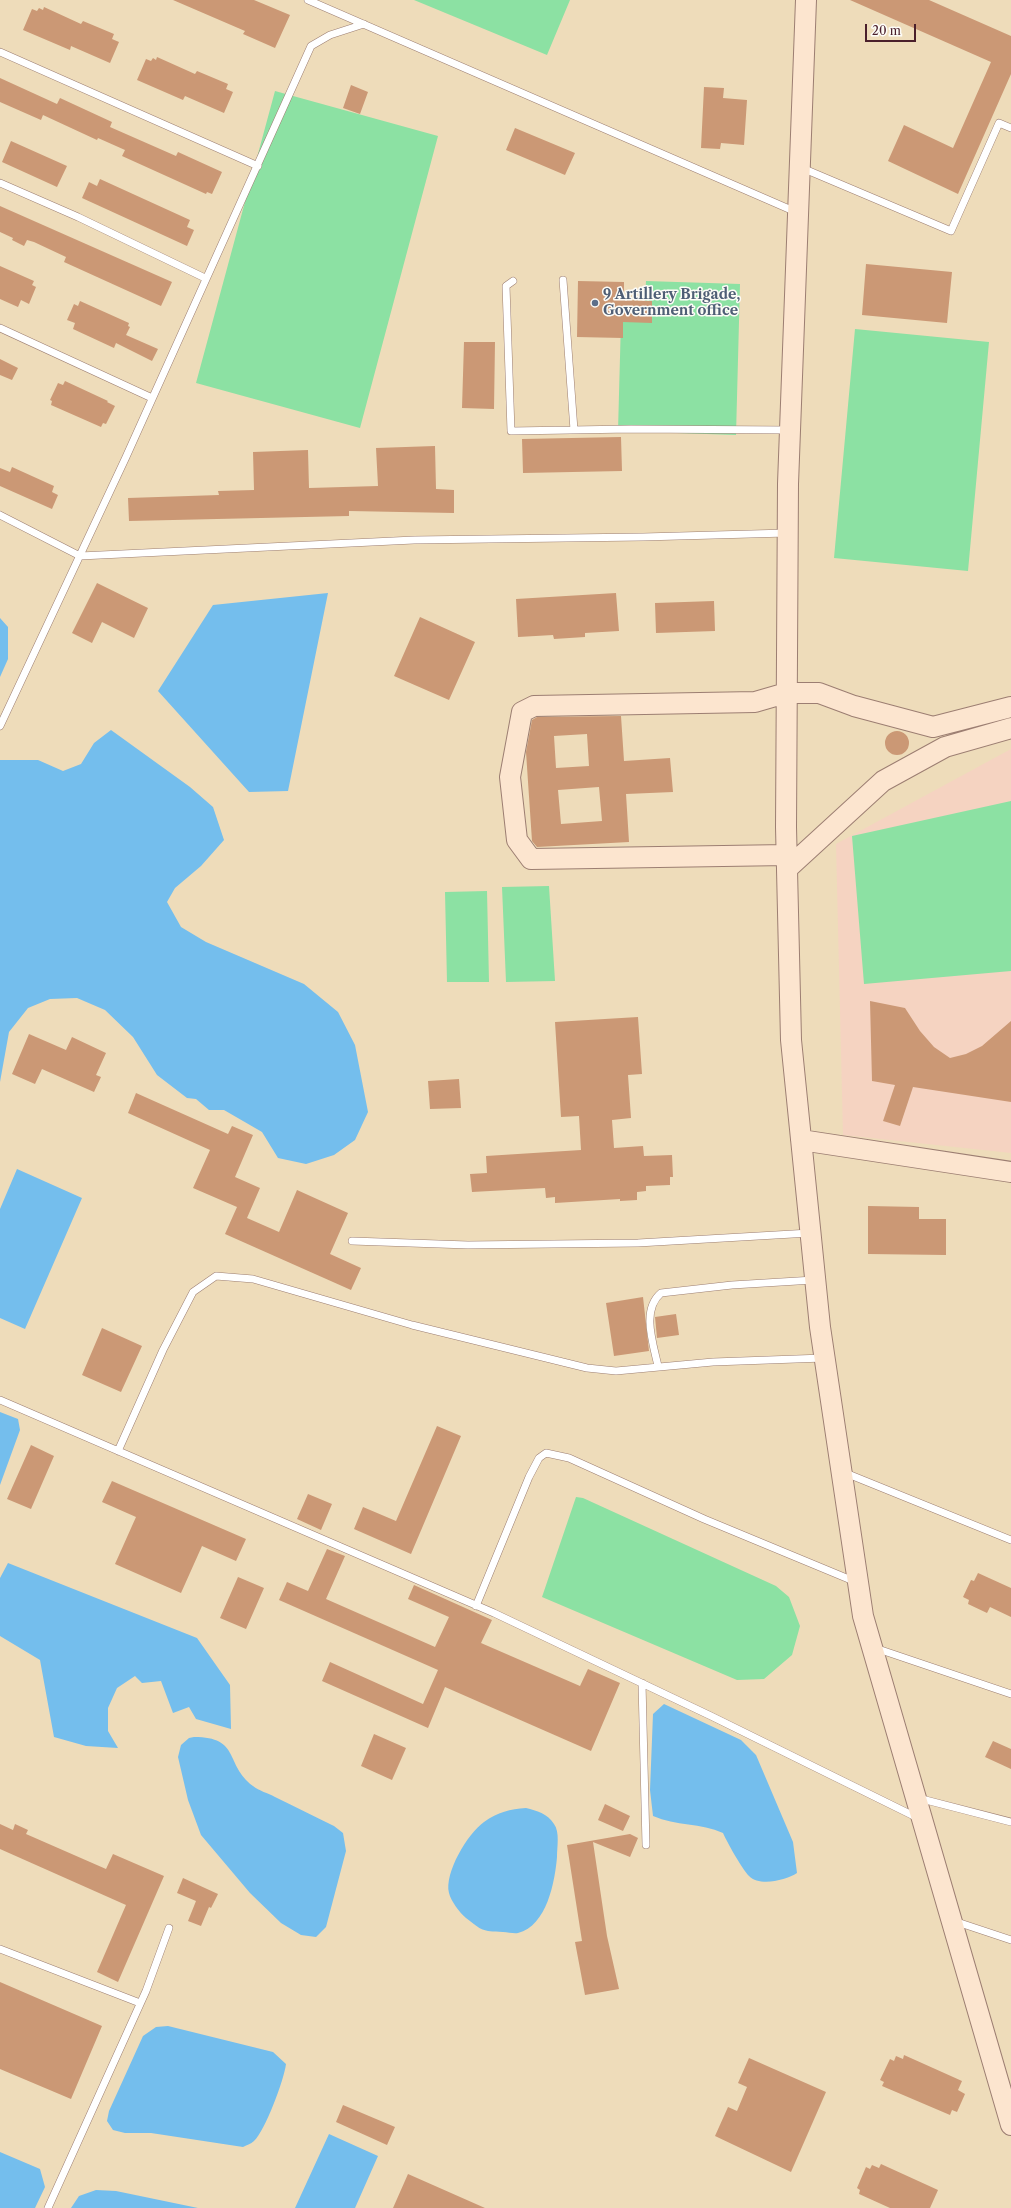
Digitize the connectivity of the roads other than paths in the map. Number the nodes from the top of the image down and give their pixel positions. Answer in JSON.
{"nodes":[{"id":1,"x":308,"y":0,"type":"edge"},
{"id":2,"x":806,"y":0,"type":"edge"},
{"id":3,"x":364,"y":24,"type":"junction"},
{"id":4,"x":0,"y":52,"type":"edge"},
{"id":5,"x":1011,"y":128,"type":"edge"},
{"id":6,"x":258,"y":166,"type":"junction"},
{"id":7,"x":800,"y":167,"type":"junction"},
{"id":8,"x":0,"y":182,"type":"edge"},
{"id":9,"x":798,"y":213,"type":"junction"},
{"id":10,"x":205,"y":278,"type":"junction"},
{"id":11,"x":563,"y":280,"type":"dead end"},
{"id":12,"x":513,"y":281,"type":"dead end"},
{"id":13,"x":0,"y":328,"type":"edge"},
{"id":14,"x":152,"y":398,"type":"junction"},
{"id":15,"x":574,"y":430,"type":"junction"},
{"id":16,"x":790,"y":430,"type":"junction"},
{"id":17,"x":0,"y":515,"type":"edge"},
{"id":18,"x":787,"y":533,"type":"junction"},
{"id":19,"x":80,"y":556,"type":"junction"},
{"id":20,"x":786,"y":693,"type":"junction"},
{"id":21,"x":1011,"y":707,"type":"edge"},
{"id":22,"x":0,"y":726,"type":"edge"},
{"id":23,"x":1011,"y":728,"type":"edge"},
{"id":24,"x":787,"y":862,"type":"junction"},
{"id":25,"x":801,"y":1140,"type":"junction"},
{"id":26,"x":1011,"y":1172,"type":"edge"},
{"id":27,"x":810,"y":1233,"type":"junction"},
{"id":28,"x":352,"y":1241,"type":"dead end"},
{"id":29,"x":815,"y":1280,"type":"junction"},
{"id":30,"x":824,"y":1358,"type":"junction"},
{"id":31,"x":658,"y":1366,"type":"junction"},
{"id":32,"x":0,"y":1400,"type":"edge"},
{"id":33,"x":118,"y":1451,"type":"junction"},
{"id":34,"x":841,"y":1471,"type":"junction"},
{"id":35,"x":1011,"y":1540,"type":"edge"},
{"id":36,"x":858,"y":1582,"type":"junction"},
{"id":37,"x":476,"y":1606,"type":"junction"},
{"id":38,"x":872,"y":1648,"type":"junction"},
{"id":39,"x":642,"y":1683,"type":"junction"},
{"id":40,"x":1011,"y":1694,"type":"edge"},
{"id":41,"x":915,"y":1797,"type":"junction"},
{"id":42,"x":922,"y":1820,"type":"junction"},
{"id":43,"x":1011,"y":1822,"type":"edge"},
{"id":44,"x":646,"y":1845,"type":"dead end"},
{"id":45,"x":951,"y":1920,"type":"junction"},
{"id":46,"x":169,"y":1928,"type":"dead end"},
{"id":47,"x":1011,"y":1940,"type":"edge"},
{"id":48,"x":0,"y":1949,"type":"edge"},
{"id":49,"x":140,"y":2003,"type":"junction"},
{"id":50,"x":1011,"y":2125,"type":"edge"},
{"id":51,"x":48,"y":2208,"type":"edge"}],
"edges":[{"from":1,"to":3,"type":"lane"},
{"from":2,"to":7,"type":"street"},
{"from":3,"to":6,"type":"lane"},
{"from":3,"to":9,"type":"lane"},
{"from":4,"to":6,"type":"lane"},
{"from":5,"to":7,"type":"lane"},
{"from":6,"to":10,"type":"lane"},
{"from":7,"to":9,"type":"street"},
{"from":8,"to":10,"type":"lane"},
{"from":9,"to":16,"type":"street"},
{"from":10,"to":14,"type":"lane"},
{"from":11,"to":15,"type":"lane"},
{"from":12,"to":15,"type":"lane"},
{"from":13,"to":14,"type":"lane"},
{"from":14,"to":19,"type":"lane"},
{"from":15,"to":16,"type":"lane"},
{"from":16,"to":18,"type":"street"},
{"from":17,"to":19,"type":"lane"},
{"from":18,"to":19,"type":"lane"},
{"from":18,"to":20,"type":"street"},
{"from":19,"to":22,"type":"lane"},
{"from":20,"to":21,"type":"street"},
{"from":20,"to":24,"type":"street"},
{"from":20,"to":24,"type":"street"},
{"from":23,"to":24,"type":"street"},
{"from":24,"to":25,"type":"street"},
{"from":25,"to":26,"type":"street"},
{"from":25,"to":27,"type":"street"},
{"from":27,"to":28,"type":"lane"},
{"from":27,"to":29,"type":"street"},
{"from":29,"to":30,"type":"street"},
{"from":29,"to":31,"type":"lane"},
{"from":30,"to":31,"type":"lane"},
{"from":30,"to":34,"type":"street"},
{"from":31,"to":33,"type":"lane"},
{"from":32,"to":33,"type":"lane"},
{"from":33,"to":37,"type":"lane"},
{"from":34,"to":35,"type":"lane"},
{"from":34,"to":36,"type":"street"},
{"from":36,"to":37,"type":"lane"},
{"from":36,"to":38,"type":"street"},
{"from":37,"to":39,"type":"lane"},
{"from":38,"to":40,"type":"lane"},
{"from":38,"to":41,"type":"street"},
{"from":39,"to":42,"type":"lane"},
{"from":39,"to":44,"type":"lane"},
{"from":41,"to":42,"type":"street"},
{"from":41,"to":43,"type":"lane"},
{"from":42,"to":45,"type":"street"},
{"from":45,"to":47,"type":"lane"},
{"from":45,"to":50,"type":"street"},
{"from":46,"to":49,"type":"lane"},
{"from":48,"to":49,"type":"lane"},
{"from":49,"to":51,"type":"lane"}]}
